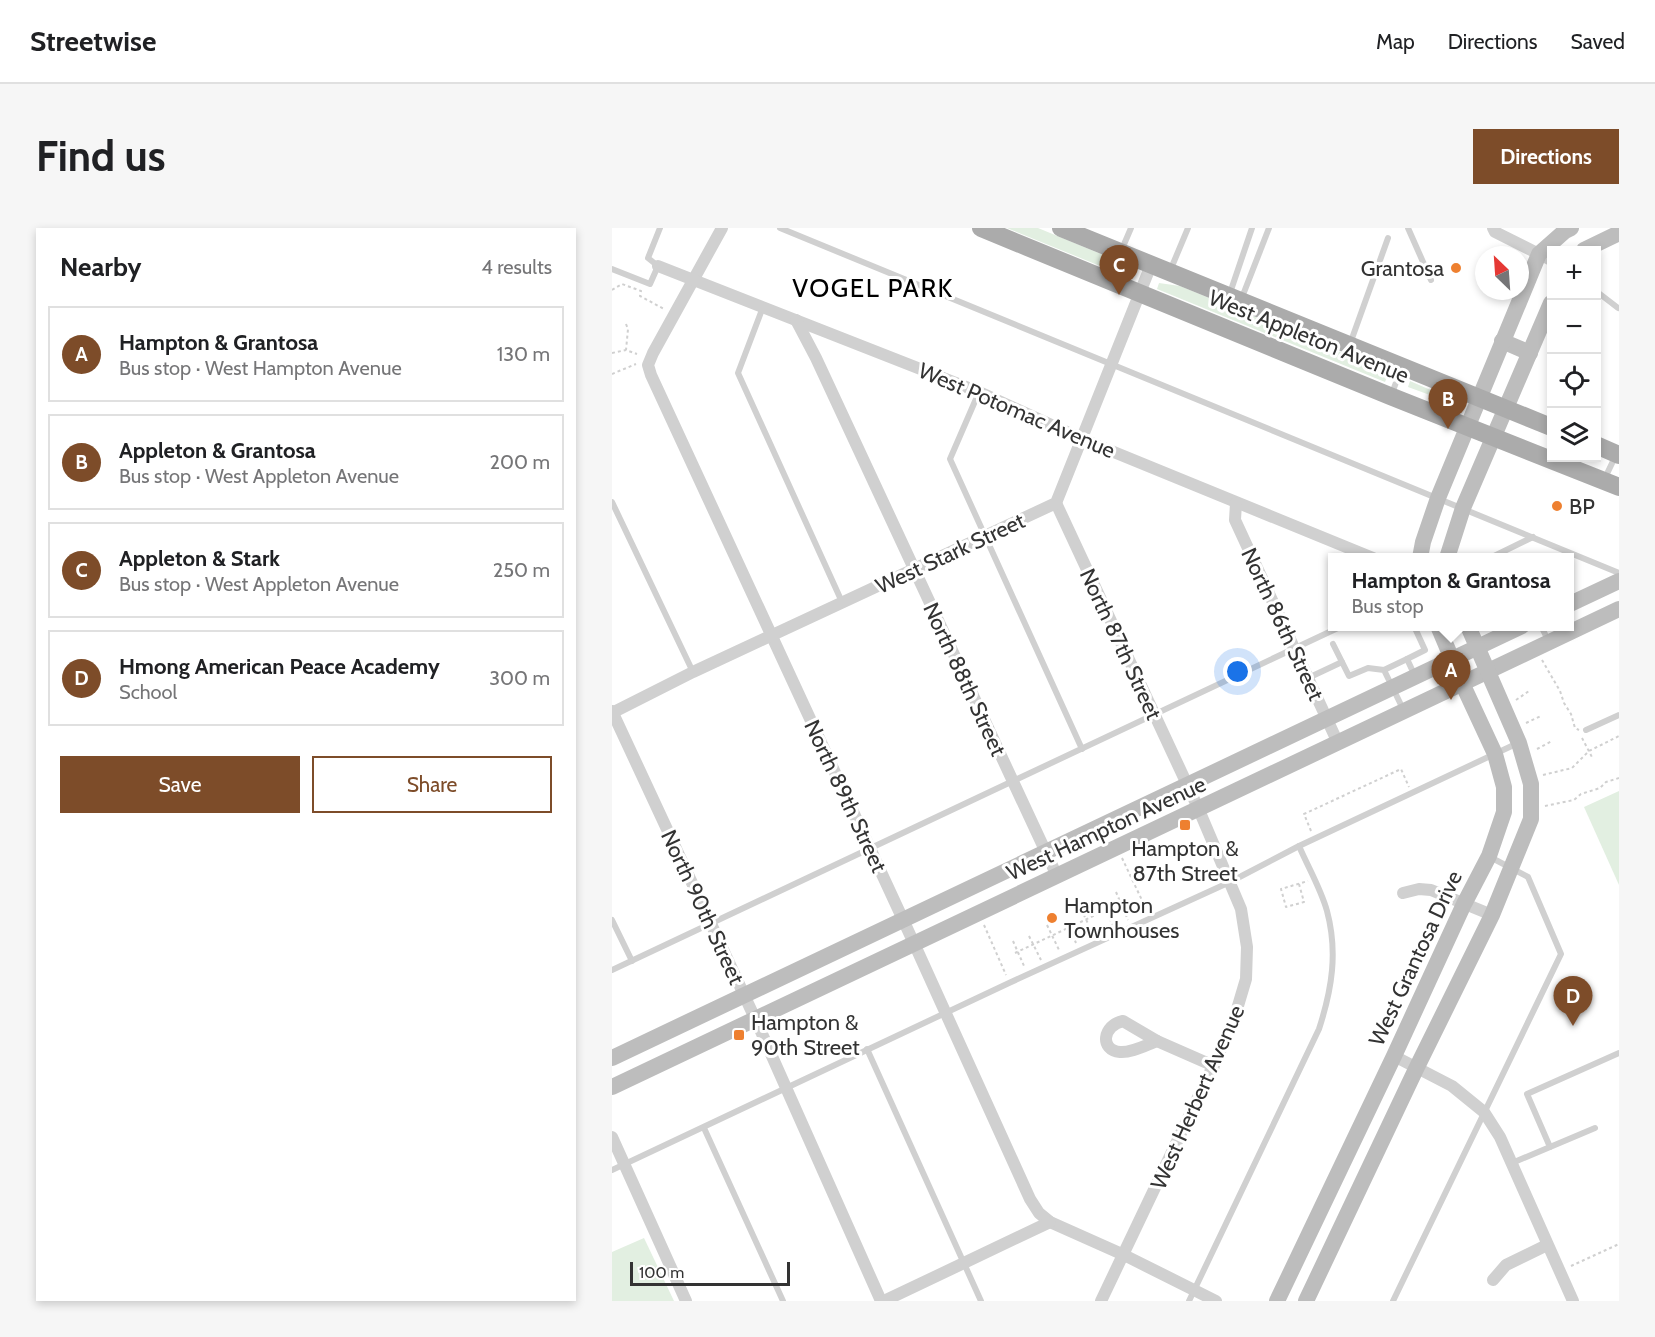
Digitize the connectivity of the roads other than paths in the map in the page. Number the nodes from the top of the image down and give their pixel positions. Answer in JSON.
{"nodes":[{"id":1,"x":660,"y":228,"type":"edge"},
{"id":2,"x":722,"y":228,"type":"edge"},
{"id":3,"x":780,"y":228,"type":"edge"},
{"id":4,"x":981,"y":228,"type":"edge"},
{"id":5,"x":1061,"y":228,"type":"edge"},
{"id":6,"x":1131,"y":228,"type":"edge"},
{"id":7,"x":1188,"y":228,"type":"edge"},
{"id":8,"x":1252,"y":228,"type":"edge"},
{"id":9,"x":1269,"y":228,"type":"edge"},
{"id":10,"x":1408,"y":228,"type":"edge"},
{"id":11,"x":1493,"y":228,"type":"edge"},
{"id":12,"x":1571,"y":228,"type":"edge"},
{"id":13,"x":1619,"y":234,"type":"edge"},
{"id":14,"x":1388,"y":238,"type":"dead end"},
{"id":15,"x":1593,"y":246,"type":"edge"},
{"id":16,"x":1120,"y":252,"type":"junction"},
{"id":17,"x":1545,"y":257,"type":"edge"},
{"id":18,"x":1151,"y":265,"type":"junction"},
{"id":19,"x":658,"y":267,"type":"junction"},
{"id":20,"x":612,"y":269,"type":"edge"},
{"id":21,"x":1169,"y":272,"type":"junction"},
{"id":22,"x":694,"y":280,"type":"junction"},
{"id":23,"x":1431,"y":280,"type":"dead end"},
{"id":24,"x":1140,"y":292,"type":"junction"},
{"id":25,"x":1601,"y":295,"type":"edge"},
{"id":26,"x":1235,"y":298,"type":"junction"},
{"id":27,"x":763,"y":307,"type":"junction"},
{"id":28,"x":1618,"y":308,"type":"edge"},
{"id":29,"x":1547,"y":313,"type":"edge"},
{"id":30,"x":796,"y":320,"type":"junction"},
{"id":31,"x":1502,"y":341,"type":"junction"},
{"id":32,"x":1350,"y":345,"type":"junction"},
{"id":33,"x":1530,"y":353,"type":"junction"},
{"id":34,"x":1110,"y":364,"type":"junction"},
{"id":35,"x":1402,"y":366,"type":"junction"},
{"id":36,"x":979,"y":392,"type":"junction"},
{"id":37,"x":1390,"y":396,"type":"junction"},
{"id":38,"x":1478,"y":397,"type":"junction"},
{"id":39,"x":1506,"y":408,"type":"junction"},
{"id":40,"x":1547,"y":424,"type":"edge"},
{"id":41,"x":1467,"y":426,"type":"junction"},
{"id":42,"x":1493,"y":437,"type":"junction"},
{"id":43,"x":1082,"y":439,"type":"junction"},
{"id":44,"x":1601,"y":447,"type":"edge"},
{"id":45,"x":1618,"y":454,"type":"edge"},
{"id":46,"x":1611,"y":484,"type":"edge"},
{"id":47,"x":1438,"y":498,"type":"junction"},
{"id":48,"x":612,"y":502,"type":"edge"},
{"id":49,"x":1056,"y":503,"type":"junction"},
{"id":50,"x":1236,"y":503,"type":"junction"},
{"id":51,"x":1463,"y":508,"type":"junction"},
{"id":52,"x":984,"y":537,"type":"junction"},
{"id":53,"x":1533,"y":537,"type":"junction"},
{"id":54,"x":1361,"y":553,"type":"edge"},
{"id":55,"x":1421,"y":553,"type":"edge"},
{"id":56,"x":1449,"y":553,"type":"edge"},
{"id":57,"x":1500,"y":553,"type":"edge"},
{"id":58,"x":1571,"y":553,"type":"edge"},
{"id":59,"x":1574,"y":554,"type":"edge"},
{"id":60,"x":913,"y":570,"type":"junction"},
{"id":61,"x":1619,"y":573,"type":"edge"},
{"id":62,"x":1619,"y":580,"type":"edge"},
{"id":63,"x":1574,"y":602,"type":"edge"},
{"id":64,"x":843,"y":603,"type":"junction"},
{"id":65,"x":1619,"y":609,"type":"edge"},
{"id":66,"x":1333,"y":631,"type":"edge"},
{"id":67,"x":1416,"y":631,"type":"edge"},
{"id":68,"x":1440,"y":631,"type":"edge"},
{"id":69,"x":1470,"y":631,"type":"edge"},
{"id":70,"x":1513,"y":631,"type":"edge"},
{"id":71,"x":1543,"y":631,"type":"edge"},
{"id":72,"x":1573,"y":631,"type":"edge"},
{"id":73,"x":1574,"y":631,"type":"edge"},
{"id":74,"x":772,"y":636,"type":"junction"},
{"id":75,"x":1550,"y":642,"type":"junction"},
{"id":76,"x":1333,"y":644,"type":"dead end"},
{"id":77,"x":1477,"y":648,"type":"junction"},
{"id":78,"x":1294,"y":649,"type":"junction"},
{"id":79,"x":1407,"y":659,"type":"junction"},
{"id":80,"x":1452,"y":659,"type":"junction"},
{"id":81,"x":1342,"y":662,"type":"junction"},
{"id":82,"x":1384,"y":670,"type":"junction"},
{"id":83,"x":1488,"y":671,"type":"junction"},
{"id":84,"x":693,"y":672,"type":"junction"},
{"id":85,"x":1416,"y":676,"type":"junction"},
{"id":86,"x":1308,"y":678,"type":"junction"},
{"id":87,"x":1462,"y":683,"type":"junction"},
{"id":88,"x":1392,"y":687,"type":"junction"},
{"id":89,"x":1404,"y":711,"type":"junction"},
{"id":90,"x":612,"y":712,"type":"edge"},
{"id":91,"x":1619,"y":715,"type":"edge"},
{"id":92,"x":1154,"y":716,"type":"junction"},
{"id":93,"x":1326,"y":718,"type":"junction"},
{"id":94,"x":1586,"y":730,"type":"dead end"},
{"id":95,"x":1338,"y":743,"type":"junction"},
{"id":96,"x":1519,"y":743,"type":"junction"},
{"id":97,"x":1082,"y":749,"type":"junction"},
{"id":98,"x":1495,"y":754,"type":"junction"},
{"id":99,"x":1012,"y":781,"type":"junction"},
{"id":100,"x":1187,"y":785,"type":"junction"},
{"id":101,"x":1198,"y":810,"type":"junction"},
{"id":102,"x":1299,"y":846,"type":"junction"},
{"id":103,"x":871,"y":849,"type":"junction"},
{"id":104,"x":1046,"y":852,"type":"junction"},
{"id":105,"x":1489,"y":856,"type":"junction"},
{"id":106,"x":1512,"y":868,"type":"junction"},
{"id":107,"x":1057,"y":876,"type":"junction"},
{"id":108,"x":1230,"y":882,"type":"junction"},
{"id":109,"x":1403,"y":893,"type":"dead end"},
{"id":110,"x":1464,"y":904,"type":"junction"},
{"id":111,"x":1492,"y":915,"type":"junction"},
{"id":112,"x":903,"y":919,"type":"junction"},
{"id":113,"x":612,"y":920,"type":"edge"},
{"id":114,"x":711,"y":925,"type":"junction"},
{"id":115,"x":914,"y":944,"type":"junction"},
{"id":116,"x":632,"y":961,"type":"junction"},
{"id":117,"x":612,"y":970,"type":"edge"},
{"id":118,"x":744,"y":995,"type":"junction"},
{"id":119,"x":946,"y":1012,"type":"junction"},
{"id":120,"x":755,"y":1020,"type":"junction"},
{"id":121,"x":1157,"y":1041,"type":"dead end"},
{"id":122,"x":867,"y":1049,"type":"junction"},
{"id":123,"x":1619,"y":1053,"type":"edge"},
{"id":124,"x":1394,"y":1056,"type":"junction"},
{"id":125,"x":612,"y":1058,"type":"edge"},
{"id":126,"x":1214,"y":1066,"type":"junction"},
{"id":127,"x":1416,"y":1069,"type":"junction"},
{"id":128,"x":612,"y":1087,"type":"edge"},
{"id":129,"x":785,"y":1088,"type":"junction"},
{"id":130,"x":1484,"y":1112,"type":"junction"},
{"id":131,"x":704,"y":1128,"type":"junction"},
{"id":132,"x":1595,"y":1128,"type":"dead end"},
{"id":133,"x":612,"y":1137,"type":"edge"},
{"id":134,"x":1550,"y":1147,"type":"junction"},
{"id":135,"x":625,"y":1164,"type":"junction"},
{"id":136,"x":1511,"y":1164,"type":"junction"},
{"id":137,"x":612,"y":1170,"type":"edge"},
{"id":138,"x":1050,"y":1222,"type":"junction"},
{"id":139,"x":1548,"y":1245,"type":"junction"},
{"id":140,"x":1124,"y":1255,"type":"junction"},
{"id":141,"x":964,"y":1264,"type":"junction"},
{"id":142,"x":1493,"y":1280,"type":"dead end"},
{"id":143,"x":1191,"y":1295,"type":"edge"},
{"id":144,"x":686,"y":1301,"type":"edge"},
{"id":145,"x":783,"y":1301,"type":"edge"},
{"id":146,"x":882,"y":1301,"type":"edge"},
{"id":147,"x":981,"y":1301,"type":"edge"},
{"id":148,"x":1101,"y":1301,"type":"edge"},
{"id":149,"x":1216,"y":1301,"type":"edge"},
{"id":150,"x":1277,"y":1301,"type":"edge"},
{"id":151,"x":1306,"y":1301,"type":"edge"},
{"id":152,"x":1393,"y":1301,"type":"edge"},
{"id":153,"x":1573,"y":1301,"type":"edge"}],
"edges":[{"from":1,"to":19,"type":"lane"},
{"from":2,"to":22,"type":"street"},
{"from":3,"to":34,"type":"lane"},
{"from":4,"to":24,"type":"main road","name":"West Appleton Avenue"},
{"from":5,"to":16,"type":"main road","name":"West Appleton Avenue"},
{"from":6,"to":16,"type":"lane"},
{"from":7,"to":21,"type":"lane"},
{"from":8,"to":26,"type":"lane"},
{"from":9,"to":26,"type":"lane"},
{"from":10,"to":23,"type":"lane"},
{"from":11,"to":17,"type":"street"},
{"from":12,"to":17,"type":"street"},
{"from":13,"to":15,"type":"street"},
{"from":14,"to":32,"type":"lane"},
{"from":16,"to":18,"type":"main road","name":"West Appleton Avenue"},
{"from":17,"to":31,"type":"street"},
{"from":18,"to":21,"type":"main road","name":"West Appleton Avenue"},
{"from":18,"to":24,"type":"street"},
{"from":19,"to":20,"type":"lane"},
{"from":19,"to":22,"type":"street","name":"West Potomac Avenue"},
{"from":21,"to":26,"type":"main road","name":"West Appleton Avenue"},
{"from":22,"to":27,"type":"street","name":"West Potomac Avenue"},
{"from":22,"to":74,"type":"street","name":"North 89th Street"},
{"from":24,"to":34,"type":"street"},
{"from":24,"to":37,"type":"main road","name":"West Appleton Avenue"},
{"from":25,"to":28,"type":"lane"},
{"from":26,"to":32,"type":"main road","name":"West Appleton Avenue"},
{"from":27,"to":30,"type":"street","name":"West Potomac Avenue"},
{"from":27,"to":64,"type":"lane"},
{"from":29,"to":33,"type":"street"},
{"from":30,"to":36,"type":"street","name":"West Potomac Avenue"},
{"from":30,"to":60,"type":"street","name":"North 88th Street"},
{"from":31,"to":33,"type":"street"},
{"from":31,"to":38,"type":"street"},
{"from":32,"to":35,"type":"main road","name":"West Appleton Avenue"},
{"from":33,"to":39,"type":"street"},
{"from":34,"to":43,"type":"street"},
{"from":34,"to":47,"type":"lane"},
{"from":35,"to":37,"type":"lane"},
{"from":35,"to":38,"type":"main road","name":"West Appleton Avenue"},
{"from":36,"to":43,"type":"street","name":"West Potomac Avenue"},
{"from":36,"to":52,"type":"lane"},
{"from":37,"to":41,"type":"main road","name":"West Appleton Avenue"},
{"from":38,"to":39,"type":"main road","name":"West Appleton Avenue"},
{"from":38,"to":41,"type":"street"},
{"from":39,"to":40,"type":"main road","name":"West Appleton Avenue"},
{"from":39,"to":42,"type":"street"},
{"from":41,"to":42,"type":"main road","name":"West Appleton Avenue"},
{"from":41,"to":47,"type":"street"},
{"from":42,"to":46,"type":"main road","name":"West Appleton Avenue"},
{"from":42,"to":51,"type":"street"},
{"from":43,"to":49,"type":"street"},
{"from":43,"to":50,"type":"street","name":"West Potomac Avenue"},
{"from":44,"to":45,"type":"main road"},
{"from":45,"to":46,"type":"lane"},
{"from":47,"to":51,"type":"lane"},
{"from":47,"to":55,"type":"street"},
{"from":48,"to":84,"type":"lane"},
{"from":49,"to":52,"type":"street","name":"West Stark Street"},
{"from":49,"to":92,"type":"street","name":"North 87th Street"},
{"from":50,"to":54,"type":"street","name":"West Potomac Avenue"},
{"from":50,"to":78,"type":"street","name":"North 86th Street"},
{"from":51,"to":53,"type":"lane"},
{"from":51,"to":56,"type":"street"},
{"from":52,"to":60,"type":"street","name":"West Stark Street"},
{"from":52,"to":97,"type":"lane"},
{"from":53,"to":57,"type":"lane"},
{"from":53,"to":58,"type":"lane"},
{"from":59,"to":61,"type":"lane"},
{"from":60,"to":64,"type":"street","name":"West Stark Street"},
{"from":60,"to":99,"type":"street","name":"North 88th Street"},
{"from":62,"to":63,"type":"street"},
{"from":64,"to":74,"type":"street","name":"West Stark Street"},
{"from":65,"to":73,"type":"street","name":"West Hampton Avenue"},
{"from":66,"to":78,"type":"lane"},
{"from":67,"to":79,"type":"lane"},
{"from":68,"to":80,"type":"street","name":"West Grantosa Drive"},
{"from":69,"to":77,"type":"street"},
{"from":70,"to":77,"type":"street","name":"West Hampton Avenue"},
{"from":71,"to":75,"type":"lane"},
{"from":72,"to":75,"type":"street","name":"West Hampton Avenue"},
{"from":74,"to":84,"type":"street","name":"West Stark Street"},
{"from":74,"to":103,"type":"street","name":"North 89th Street"},
{"from":75,"to":83,"type":"street","name":"West Hampton Avenue"},
{"from":76,"to":81,"type":"lane"},
{"from":77,"to":80,"type":"street","name":"West Hampton Avenue"},
{"from":77,"to":83,"type":"street"},
{"from":78,"to":86,"type":"street","name":"North 86th Street"},
{"from":78,"to":92,"type":"lane"},
{"from":79,"to":82,"type":"lane"},
{"from":79,"to":85,"type":"lane"},
{"from":80,"to":85,"type":"street","name":"West Hampton Avenue"},
{"from":80,"to":87,"type":"street","name":"West Grantosa Drive"},
{"from":81,"to":82,"type":"lane"},
{"from":81,"to":86,"type":"lane"},
{"from":82,"to":88,"type":"lane"},
{"from":83,"to":87,"type":"street","name":"West Hampton Avenue"},
{"from":83,"to":96,"type":"street"},
{"from":84,"to":90,"type":"street","name":"West Stark Street"},
{"from":85,"to":88,"type":"street","name":"West Hampton Avenue"},
{"from":86,"to":93,"type":"street","name":"North 86th Street"},
{"from":87,"to":89,"type":"street","name":"West Hampton Avenue"},
{"from":87,"to":98,"type":"street","name":"West Grantosa Drive"},
{"from":88,"to":89,"type":"lane"},
{"from":88,"to":93,"type":"street","name":"West Hampton Avenue"},
{"from":89,"to":95,"type":"street","name":"West Hampton Avenue"},
{"from":90,"to":114,"type":"street","name":"North 90th Street"},
{"from":91,"to":94,"type":"lane"},
{"from":92,"to":97,"type":"lane"},
{"from":92,"to":100,"type":"street","name":"North 87th Street"},
{"from":93,"to":95,"type":"street","name":"North 86th Street"},
{"from":93,"to":100,"type":"street","name":"West Hampton Avenue"},
{"from":95,"to":101,"type":"street","name":"West Hampton Avenue"},
{"from":96,"to":98,"type":"lane"},
{"from":96,"to":106,"type":"street"},
{"from":97,"to":99,"type":"lane"},
{"from":98,"to":102,"type":"lane"},
{"from":98,"to":105,"type":"street","name":"West Grantosa Drive"},
{"from":99,"to":103,"type":"lane"},
{"from":99,"to":104,"type":"street","name":"North 88th Street"},
{"from":100,"to":101,"type":"street","name":"West Herbert Avenue"},
{"from":100,"to":104,"type":"street","name":"West Hampton Avenue"},
{"from":101,"to":107,"type":"street","name":"West Hampton Avenue"},
{"from":101,"to":108,"type":"street","name":"West Herbert Avenue"},
{"from":102,"to":108,"type":"lane"},
{"from":102,"to":143,"type":"lane"},
{"from":103,"to":112,"type":"street","name":"North 89th Street"},
{"from":103,"to":114,"type":"lane"},
{"from":104,"to":107,"type":"street","name":"North 88th Street"},
{"from":104,"to":112,"type":"street","name":"West Hampton Avenue"},
{"from":105,"to":106,"type":"lane"},
{"from":105,"to":110,"type":"street","name":"West Grantosa Drive"},
{"from":106,"to":111,"type":"street"},
{"from":106,"to":130,"type":"lane"},
{"from":107,"to":115,"type":"street","name":"West Hampton Avenue"},
{"from":108,"to":119,"type":"lane"},
{"from":108,"to":126,"type":"street","name":"West Herbert Avenue"},
{"from":109,"to":110,"type":"street"},
{"from":110,"to":111,"type":"street"},
{"from":110,"to":124,"type":"street","name":"West Grantosa Drive"},
{"from":111,"to":127,"type":"street"},
{"from":112,"to":115,"type":"street","name":"North 89th Street"},
{"from":112,"to":118,"type":"street","name":"West Hampton Avenue"},
{"from":113,"to":116,"type":"lane"},
{"from":114,"to":116,"type":"lane"},
{"from":114,"to":118,"type":"street","name":"North 90th Street"},
{"from":115,"to":119,"type":"street","name":"North 89th Street"},
{"from":115,"to":120,"type":"street","name":"West Hampton Avenue"},
{"from":116,"to":117,"type":"lane"},
{"from":118,"to":120,"type":"street","name":"North 90th Street"},
{"from":118,"to":125,"type":"street","name":"West Hampton Avenue"},
{"from":119,"to":122,"type":"lane"},
{"from":119,"to":138,"type":"street","name":"North 89th Street"},
{"from":120,"to":128,"type":"street","name":"West Hampton Avenue"},
{"from":120,"to":129,"type":"street","name":"North 90th Street"},
{"from":121,"to":126,"type":"street"},
{"from":122,"to":129,"type":"lane"},
{"from":122,"to":141,"type":"lane"},
{"from":123,"to":134,"type":"lane"},
{"from":124,"to":127,"type":"street"},
{"from":124,"to":150,"type":"street","name":"West Grantosa Drive"},
{"from":126,"to":140,"type":"street","name":"West Herbert Avenue"},
{"from":127,"to":130,"type":"street"},
{"from":127,"to":151,"type":"street"},
{"from":129,"to":131,"type":"lane"},
{"from":129,"to":146,"type":"street","name":"North 90th Street"},
{"from":130,"to":136,"type":"street"},
{"from":130,"to":152,"type":"lane"},
{"from":131,"to":135,"type":"lane"},
{"from":131,"to":145,"type":"lane"},
{"from":132,"to":134,"type":"lane"},
{"from":133,"to":135,"type":"street"},
{"from":134,"to":136,"type":"lane"},
{"from":135,"to":137,"type":"lane"},
{"from":135,"to":144,"type":"street"},
{"from":136,"to":139,"type":"street"},
{"from":138,"to":140,"type":"street"},
{"from":138,"to":141,"type":"street"},
{"from":139,"to":142,"type":"street"},
{"from":139,"to":153,"type":"street"},
{"from":140,"to":143,"type":"street"},
{"from":140,"to":148,"type":"street","name":"West Herbert Avenue"},
{"from":141,"to":146,"type":"street"},
{"from":141,"to":147,"type":"lane"},
{"from":143,"to":149,"type":"street"}]}
